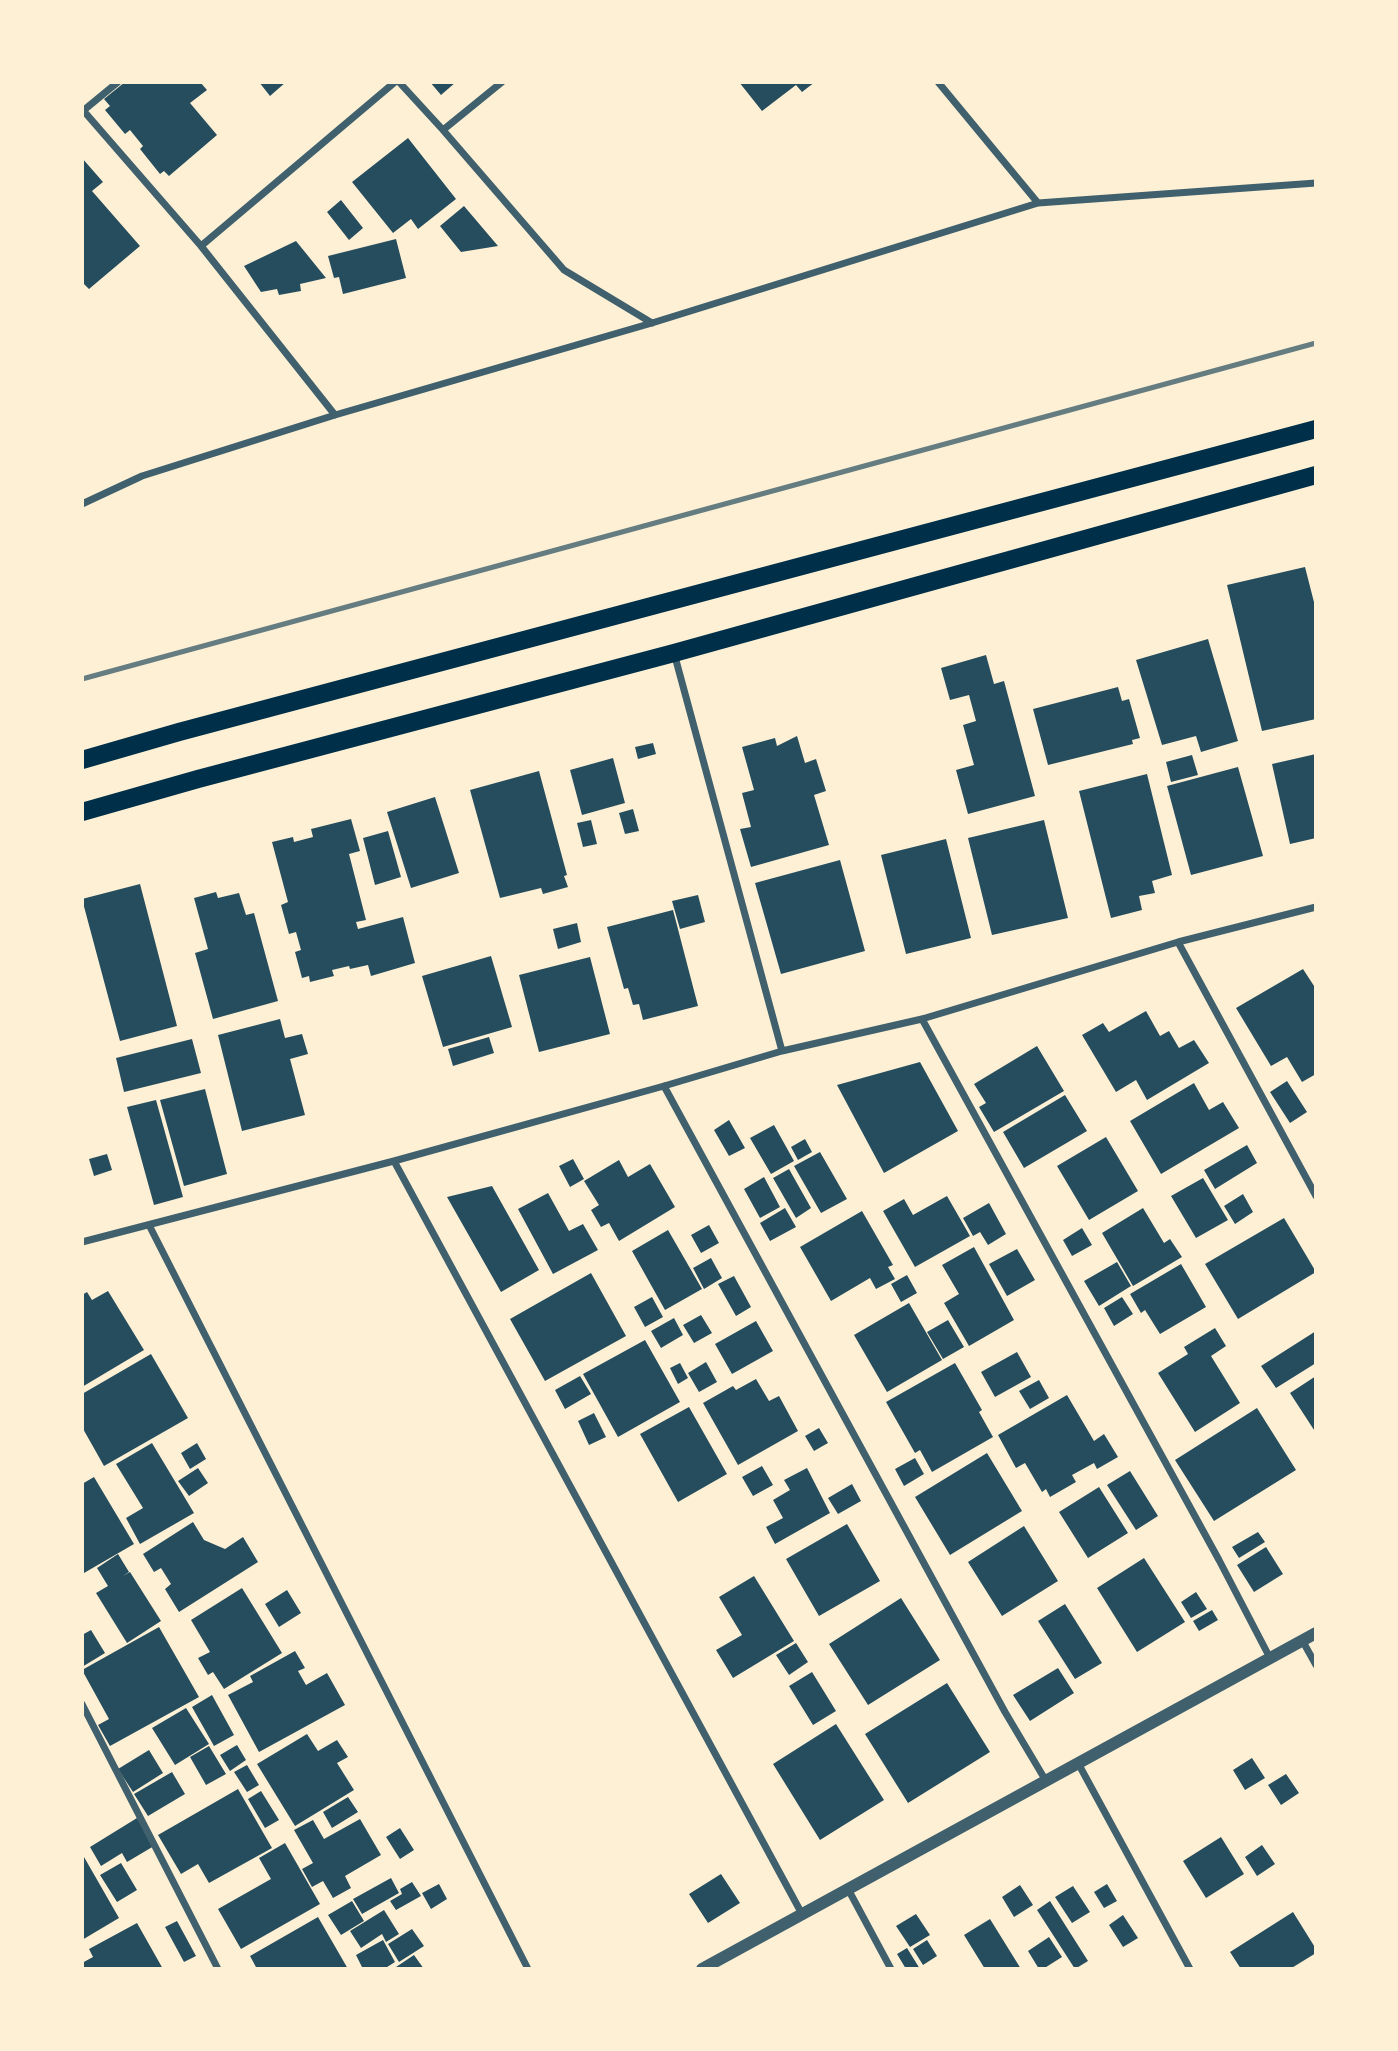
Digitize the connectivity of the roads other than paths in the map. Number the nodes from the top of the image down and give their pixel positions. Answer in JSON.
{"nodes":[{"id":1,"x":118,"y":82,"type":"edge"},
{"id":2,"x":397,"y":82,"type":"edge"},
{"id":3,"x":502,"y":82,"type":"edge"},
{"id":4,"x":938,"y":82,"type":"edge"},
{"id":5,"x":83,"y":109,"type":"edge"},
{"id":6,"x":443,"y":130,"type":"junction"},
{"id":7,"x":1316,"y":183,"type":"edge"},
{"id":8,"x":1038,"y":203,"type":"junction"},
{"id":9,"x":201,"y":246,"type":"junction"},
{"id":10,"x":652,"y":323,"type":"junction"},
{"id":11,"x":335,"y":415,"type":"junction"},
{"id":12,"x":1316,"y":429,"type":"edge"},
{"id":13,"x":1316,"y":475,"type":"edge"},
{"id":14,"x":82,"y":504,"type":"edge"},
{"id":15,"x":674,"y":653,"type":"junction"},
{"id":16,"x":82,"y":760,"type":"edge"},
{"id":17,"x":82,"y":812,"type":"edge"},
{"id":18,"x":1316,"y":907,"type":"edge"},
{"id":19,"x":1178,"y":942,"type":"junction"},
{"id":20,"x":922,"y":1019,"type":"junction"},
{"id":21,"x":782,"y":1051,"type":"junction"},
{"id":22,"x":664,"y":1086,"type":"junction"},
{"id":23,"x":394,"y":1161,"type":"junction"},
{"id":24,"x":1316,"y":1196,"type":"edge"},
{"id":25,"x":149,"y":1225,"type":"junction"},
{"id":26,"x":82,"y":1242,"type":"edge"},
{"id":27,"x":1316,"y":1633,"type":"edge"},
{"id":28,"x":1302,"y":1640,"type":"junction"},
{"id":29,"x":1270,"y":1658,"type":"junction"},
{"id":30,"x":1316,"y":1665,"type":"edge"},
{"id":31,"x":82,"y":1704,"type":"edge"},
{"id":32,"x":1078,"y":1763,"type":"junction"},
{"id":33,"x":1046,"y":1781,"type":"junction"},
{"id":34,"x":848,"y":1889,"type":"junction"},
{"id":35,"x":802,"y":1914,"type":"junction"},
{"id":36,"x":218,"y":1969,"type":"edge"},
{"id":37,"x":528,"y":1969,"type":"edge"},
{"id":38,"x":702,"y":1969,"type":"edge"},
{"id":39,"x":891,"y":1969,"type":"edge"},
{"id":40,"x":1190,"y":1969,"type":"edge"}],
"edges":[{"from":1,"to":5,"type":"street"},
{"from":2,"to":6,"type":"street"},
{"from":2,"to":9,"type":"street"},
{"from":3,"to":6,"type":"street"},
{"from":4,"to":8,"type":"street"},
{"from":5,"to":9,"type":"street"},
{"from":6,"to":10,"type":"street"},
{"from":7,"to":8,"type":"street"},
{"from":8,"to":10,"type":"street"},
{"from":9,"to":11,"type":"street"},
{"from":10,"to":11,"type":"street"},
{"from":11,"to":14,"type":"street"},
{"from":12,"to":16,"type":"main road"},
{"from":13,"to":15,"type":"main road"},
{"from":15,"to":17,"type":"main road"},
{"from":15,"to":21,"type":"street"},
{"from":18,"to":19,"type":"street"},
{"from":19,"to":20,"type":"street"},
{"from":19,"to":24,"type":"street"},
{"from":20,"to":21,"type":"street"},
{"from":20,"to":29,"type":"street"},
{"from":21,"to":22,"type":"street"},
{"from":22,"to":23,"type":"street"},
{"from":22,"to":33,"type":"street"},
{"from":23,"to":25,"type":"street"},
{"from":23,"to":35,"type":"street"},
{"from":25,"to":26,"type":"street"},
{"from":25,"to":37,"type":"street"},
{"from":27,"to":28,"type":"street"},
{"from":28,"to":29,"type":"street"},
{"from":28,"to":30,"type":"street"},
{"from":29,"to":32,"type":"street"},
{"from":31,"to":36,"type":"street"},
{"from":32,"to":33,"type":"street"},
{"from":32,"to":40,"type":"street"},
{"from":33,"to":34,"type":"street"},
{"from":34,"to":35,"type":"street"},
{"from":34,"to":39,"type":"street"},
{"from":35,"to":38,"type":"street"}]}
